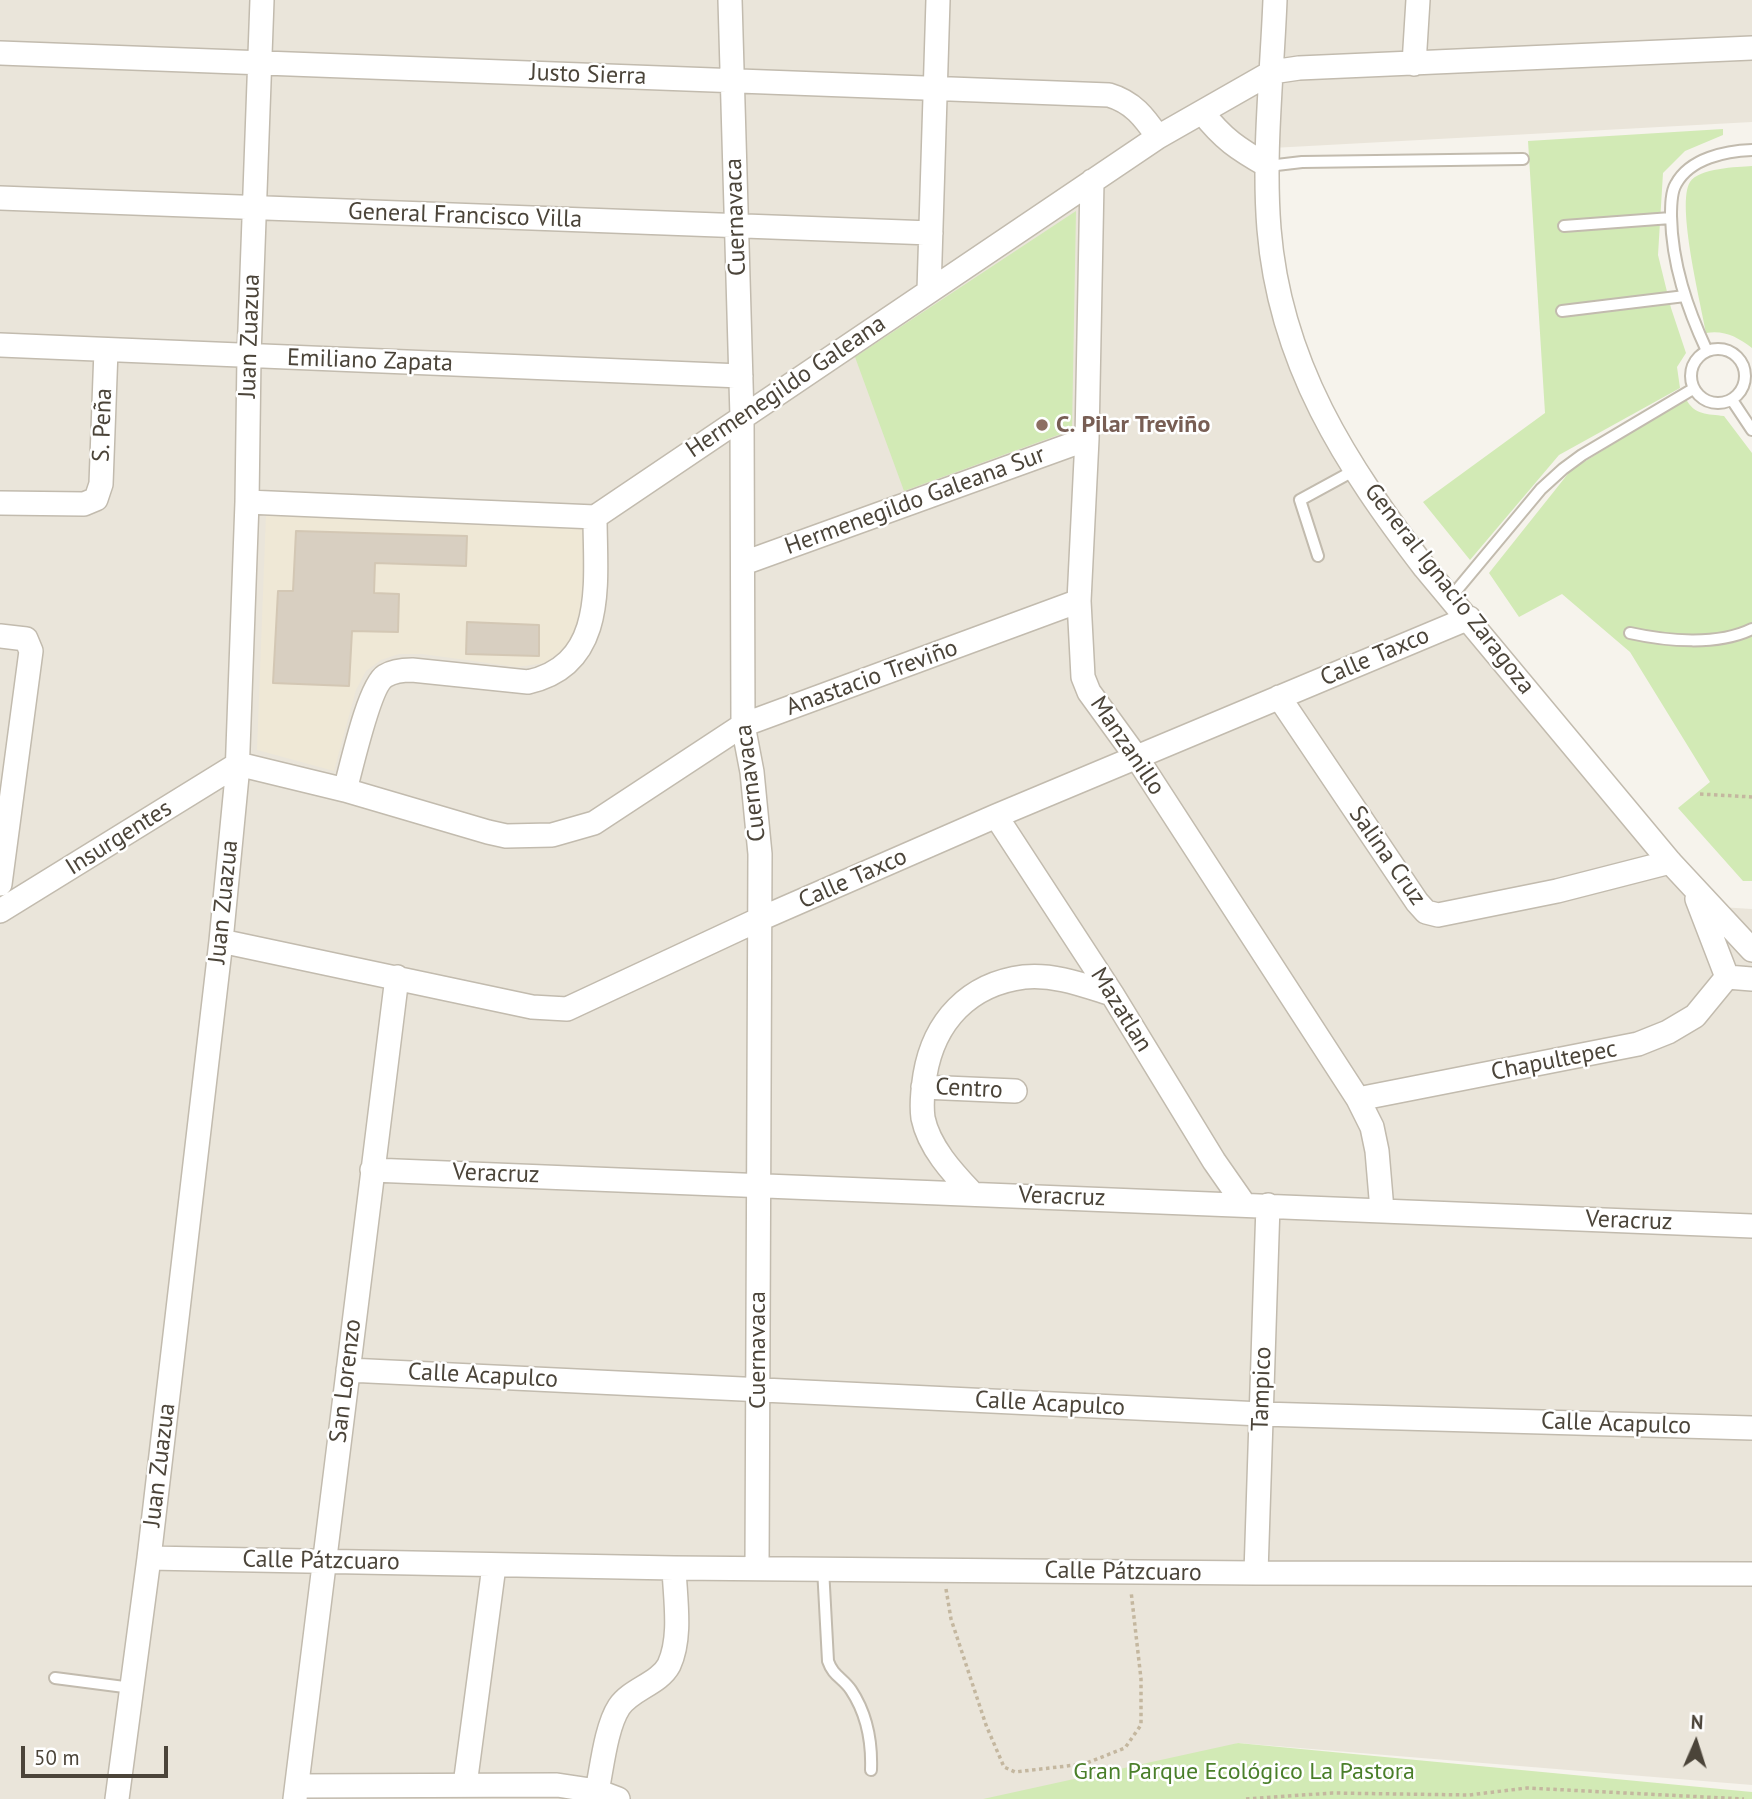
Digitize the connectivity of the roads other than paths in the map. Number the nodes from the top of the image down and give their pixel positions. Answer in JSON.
{"nodes":[{"id":1,"x":262,"y":0,"type":"edge"},
{"id":2,"x":730,"y":0,"type":"edge"},
{"id":3,"x":939,"y":0,"type":"edge"},
{"id":4,"x":1275,"y":0,"type":"edge"},
{"id":5,"x":1418,"y":0,"type":"edge"},
{"id":6,"x":1752,"y":48,"type":"edge"},
{"id":7,"x":0,"y":53,"type":"edge"},
{"id":8,"x":260,"y":63,"type":"junction"},
{"id":9,"x":1414,"y":64,"type":"junction"},
{"id":10,"x":1272,"y":72,"type":"junction"},
{"id":11,"x":731,"y":80,"type":"junction"},
{"id":12,"x":936,"y":88,"type":"junction"},
{"id":13,"x":1202,"y":111,"type":"junction"},
{"id":14,"x":1158,"y":137,"type":"junction"},
{"id":15,"x":1752,"y":150,"type":"edge"},
{"id":16,"x":1522,"y":159,"type":"dead end"},
{"id":17,"x":1268,"y":166,"type":"junction"},
{"id":18,"x":1092,"y":181,"type":"junction"},
{"id":19,"x":0,"y":198,"type":"edge"},
{"id":20,"x":254,"y":207,"type":"junction"},
{"id":21,"x":1671,"y":218,"type":"junction"},
{"id":22,"x":736,"y":226,"type":"junction"},
{"id":23,"x":1564,"y":226,"type":"dead end"},
{"id":24,"x":931,"y":233,"type":"junction"},
{"id":25,"x":929,"y":291,"type":"junction"},
{"id":26,"x":1685,"y":296,"type":"junction"},
{"id":27,"x":1562,"y":311,"type":"dead end"},
{"id":28,"x":0,"y":345,"type":"edge"},
{"id":29,"x":106,"y":350,"type":"junction"},
{"id":30,"x":1707,"y":351,"type":"junction"},
{"id":31,"x":249,"y":356,"type":"junction"},
{"id":32,"x":1748,"y":368,"type":"edge"},
{"id":33,"x":741,"y":376,"type":"junction"},
{"id":34,"x":1693,"y":389,"type":"junction"},
{"id":35,"x":1731,"y":400,"type":"junction"},
{"id":36,"x":742,"y":417,"type":"junction"},
{"id":37,"x":1752,"y":430,"type":"edge"},
{"id":38,"x":1087,"y":439,"type":"junction"},
{"id":39,"x":1355,"y":470,"type":"junction"},
{"id":40,"x":0,"y":502,"type":"edge"},
{"id":41,"x":247,"y":502,"type":"junction"},
{"id":42,"x":595,"y":517,"type":"junction"},
{"id":43,"x":1318,"y":556,"type":"dead end"},
{"id":44,"x":744,"y":563,"type":"junction"},
{"id":45,"x":1451,"y":597,"type":"junction"},
{"id":46,"x":1079,"y":601,"type":"junction"},
{"id":47,"x":1469,"y":618,"type":"junction"},
{"id":48,"x":1752,"y":629,"type":"edge"},
{"id":49,"x":1630,"y":633,"type":"dead end"},
{"id":50,"x":0,"y":636,"type":"edge"},
{"id":51,"x":1279,"y":697,"type":"junction"},
{"id":52,"x":743,"y":725,"type":"junction"},
{"id":53,"x":1137,"y":758,"type":"junction"},
{"id":54,"x":238,"y":764,"type":"junction"},
{"id":55,"x":345,"y":790,"type":"junction"},
{"id":56,"x":996,"y":816,"type":"junction"},
{"id":57,"x":1670,"y":862,"type":"junction"},
{"id":58,"x":0,"y":884,"type":"edge"},
{"id":59,"x":1692,"y":887,"type":"junction"},
{"id":60,"x":0,"y":911,"type":"edge"},
{"id":61,"x":760,"y":919,"type":"junction"},
{"id":62,"x":221,"y":941,"type":"junction"},
{"id":63,"x":1752,"y":950,"type":"edge"},
{"id":64,"x":397,"y":977,"type":"junction"},
{"id":65,"x":1727,"y":977,"type":"junction"},
{"id":66,"x":1752,"y":979,"type":"edge"},
{"id":67,"x":1112,"y":994,"type":"junction"},
{"id":68,"x":923,"y":1087,"type":"junction"},
{"id":69,"x":1015,"y":1091,"type":"dead end"},
{"id":70,"x":1358,"y":1099,"type":"junction"},
{"id":71,"x":372,"y":1170,"type":"junction"},
{"id":72,"x":759,"y":1184,"type":"junction"},
{"id":73,"x":972,"y":1194,"type":"junction"},
{"id":74,"x":1244,"y":1205,"type":"junction"},
{"id":75,"x":1268,"y":1205,"type":"junction"},
{"id":76,"x":1381,"y":1210,"type":"junction"},
{"id":77,"x":1752,"y":1226,"type":"edge"},
{"id":78,"x":348,"y":1370,"type":"junction"},
{"id":79,"x":757,"y":1389,"type":"junction"},
{"id":80,"x":1261,"y":1414,"type":"junction"},
{"id":81,"x":1752,"y":1428,"type":"edge"},
{"id":82,"x":149,"y":1558,"type":"junction"},
{"id":83,"x":323,"y":1561,"type":"junction"},
{"id":84,"x":494,"y":1566,"type":"junction"},
{"id":85,"x":757,"y":1567,"type":"junction"},
{"id":86,"x":674,"y":1568,"type":"junction"},
{"id":87,"x":823,"y":1568,"type":"junction"},
{"id":88,"x":1256,"y":1573,"type":"junction"},
{"id":89,"x":1752,"y":1574,"type":"edge"},
{"id":90,"x":55,"y":1678,"type":"dead end"},
{"id":91,"x":132,"y":1688,"type":"junction"},
{"id":92,"x":871,"y":1770,"type":"dead end"},
{"id":93,"x":465,"y":1785,"type":"junction"},
{"id":94,"x":296,"y":1793,"type":"edge"},
{"id":95,"x":607,"y":1795,"type":"edge"},
{"id":96,"x":117,"y":1799,"type":"edge"}],
"edges":[{"from":1,"to":8,"type":"street","name":"Juan Zuazua"},
{"from":2,"to":11,"type":"street","name":"Cuernavaca"},
{"from":3,"to":12,"type":"street"},
{"from":4,"to":10,"type":"street","name":"General Ignacio Zaragoza"},
{"from":5,"to":9,"type":"street"},
{"from":6,"to":9,"type":"street"},
{"from":7,"to":8,"type":"street","name":"Justo Sierra"},
{"from":8,"to":11,"type":"street","name":"Justo Sierra"},
{"from":8,"to":20,"type":"street","name":"Juan Zuazua"},
{"from":9,"to":10,"type":"street"},
{"from":10,"to":13,"type":"street","name":"Hermenegildo Galeana"},
{"from":10,"to":17,"type":"street","name":"General Ignacio Zaragoza"},
{"from":11,"to":12,"type":"street","name":"Justo Sierra"},
{"from":11,"to":22,"type":"street","name":"Cuernavaca"},
{"from":12,"to":14,"type":"street","name":"Justo Sierra"},
{"from":12,"to":24,"type":"street"},
{"from":13,"to":14,"type":"street","name":"Hermenegildo Galeana"},
{"from":13,"to":17,"type":"street"},
{"from":14,"to":18,"type":"street","name":"Hermenegildo Galeana"},
{"from":15,"to":21,"type":"lane"},
{"from":16,"to":17,"type":"lane"},
{"from":17,"to":39,"type":"street","name":"General Ignacio Zaragoza"},
{"from":18,"to":25,"type":"street","name":"Hermenegildo Galeana"},
{"from":18,"to":38,"type":"street","name":"Manzanillo"},
{"from":19,"to":20,"type":"street","name":"General Francisco Villa"},
{"from":20,"to":22,"type":"street","name":"General Francisco Villa"},
{"from":20,"to":31,"type":"street","name":"Juan Zuazua"},
{"from":21,"to":23,"type":"lane"},
{"from":21,"to":26,"type":"lane"},
{"from":22,"to":24,"type":"street","name":"General Francisco Villa"},
{"from":22,"to":33,"type":"street","name":"Cuernavaca"},
{"from":24,"to":25,"type":"street"},
{"from":25,"to":36,"type":"street","name":"Hermenegildo Galeana"},
{"from":26,"to":27,"type":"lane"},
{"from":26,"to":30,"type":"lane"},
{"from":28,"to":29,"type":"street","name":"Emiliano Zapata"},
{"from":29,"to":31,"type":"street","name":"Emiliano Zapata"},
{"from":29,"to":40,"type":"street","name":"S. Peña"},
{"from":30,"to":32,"type":"lane"},
{"from":30,"to":34,"type":"lane"},
{"from":31,"to":33,"type":"street","name":"Emiliano Zapata"},
{"from":31,"to":41,"type":"street","name":"Juan Zuazua"},
{"from":32,"to":35,"type":"lane"},
{"from":33,"to":36,"type":"street","name":"Cuernavaca"},
{"from":34,"to":35,"type":"lane"},
{"from":34,"to":45,"type":"lane"},
{"from":35,"to":37,"type":"lane"},
{"from":36,"to":42,"type":"street","name":"Hermenegildo Galeana"},
{"from":36,"to":44,"type":"street","name":"Cuernavaca"},
{"from":38,"to":44,"type":"street","name":"Hermenegildo Galeana Sur"},
{"from":38,"to":46,"type":"street","name":"Manzanillo"},
{"from":39,"to":43,"type":"lane"},
{"from":39,"to":45,"type":"street","name":"General Ignacio Zaragoza"},
{"from":41,"to":42,"type":"street"},
{"from":41,"to":54,"type":"street","name":"Juan Zuazua"},
{"from":42,"to":55,"type":"street"},
{"from":44,"to":52,"type":"street","name":"Cuernavaca"},
{"from":45,"to":47,"type":"street","name":"General Ignacio Zaragoza"},
{"from":46,"to":52,"type":"street","name":"Anastacio Treviño"},
{"from":46,"to":53,"type":"street","name":"Manzanillo"},
{"from":47,"to":51,"type":"street","name":"Calle Taxco"},
{"from":47,"to":57,"type":"street","name":"General Ignacio Zaragoza"},
{"from":48,"to":49,"type":"lane"},
{"from":50,"to":58,"type":"street"},
{"from":51,"to":53,"type":"street","name":"Calle Taxco"},
{"from":51,"to":57,"type":"street","name":"Salina Cruz"},
{"from":52,"to":55,"type":"street","name":"Anastacio Treviño"},
{"from":52,"to":61,"type":"street","name":"Cuernavaca"},
{"from":53,"to":56,"type":"street","name":"Calle Taxco"},
{"from":53,"to":70,"type":"street","name":"Manzanillo"},
{"from":54,"to":55,"type":"street","name":"Anastacio Treviño"},
{"from":54,"to":60,"type":"street","name":"Insurgentes"},
{"from":54,"to":62,"type":"street","name":"Juan Zuazua"},
{"from":56,"to":61,"type":"street","name":"Calle Taxco"},
{"from":56,"to":67,"type":"street","name":"Mazatlan"},
{"from":57,"to":59,"type":"street","name":"General Ignacio Zaragoza"},
{"from":59,"to":63,"type":"street","name":"General Ignacio Zaragoza"},
{"from":59,"to":65,"type":"street"},
{"from":61,"to":64,"type":"street","name":"Calle Taxco"},
{"from":61,"to":72,"type":"street","name":"Cuernavaca"},
{"from":62,"to":64,"type":"street","name":"Calle Taxco"},
{"from":62,"to":82,"type":"street","name":"Juan Zuazua"},
{"from":64,"to":71,"type":"street","name":"San Lorenzo"},
{"from":65,"to":66,"type":"street"},
{"from":65,"to":70,"type":"street","name":"Chapultepec"},
{"from":67,"to":68,"type":"street"},
{"from":67,"to":74,"type":"street","name":"Mazatlan"},
{"from":68,"to":69,"type":"street","name":"Centro"},
{"from":68,"to":73,"type":"street"},
{"from":70,"to":76,"type":"street","name":"Manzanillo"},
{"from":71,"to":72,"type":"street","name":"Veracruz"},
{"from":71,"to":78,"type":"street","name":"San Lorenzo"},
{"from":72,"to":73,"type":"street","name":"Veracruz"},
{"from":72,"to":79,"type":"street","name":"Cuernavaca"},
{"from":73,"to":74,"type":"street","name":"Veracruz"},
{"from":74,"to":75,"type":"street","name":"Veracruz"},
{"from":75,"to":76,"type":"street","name":"Veracruz"},
{"from":75,"to":80,"type":"street","name":"Tampico"},
{"from":76,"to":77,"type":"street","name":"Veracruz"},
{"from":78,"to":79,"type":"street","name":"Calle Acapulco"},
{"from":78,"to":83,"type":"street","name":"San Lorenzo"},
{"from":79,"to":80,"type":"street","name":"Calle Acapulco"},
{"from":79,"to":85,"type":"street","name":"Cuernavaca"},
{"from":80,"to":81,"type":"street","name":"Calle Acapulco"},
{"from":80,"to":88,"type":"street","name":"Tampico"},
{"from":82,"to":83,"type":"street","name":"Calle Pátzcuaro"},
{"from":82,"to":91,"type":"street","name":"Juan Zuazua"},
{"from":83,"to":84,"type":"street","name":"Calle Pátzcuaro"},
{"from":83,"to":94,"type":"street","name":"San Lorenzo"},
{"from":84,"to":86,"type":"street","name":"Calle Pátzcuaro"},
{"from":84,"to":93,"type":"street"},
{"from":85,"to":86,"type":"street","name":"Calle Pátzcuaro"},
{"from":85,"to":87,"type":"street","name":"Calle Pátzcuaro"},
{"from":86,"to":95,"type":"street"},
{"from":87,"to":88,"type":"street","name":"Calle Pátzcuaro"},
{"from":87,"to":92,"type":"lane"},
{"from":88,"to":89,"type":"street","name":"Calle Pátzcuaro"},
{"from":90,"to":91,"type":"lane"},
{"from":91,"to":96,"type":"street","name":"Juan Zuazua"},
{"from":93,"to":94,"type":"street"},
{"from":93,"to":95,"type":"street"}]}
